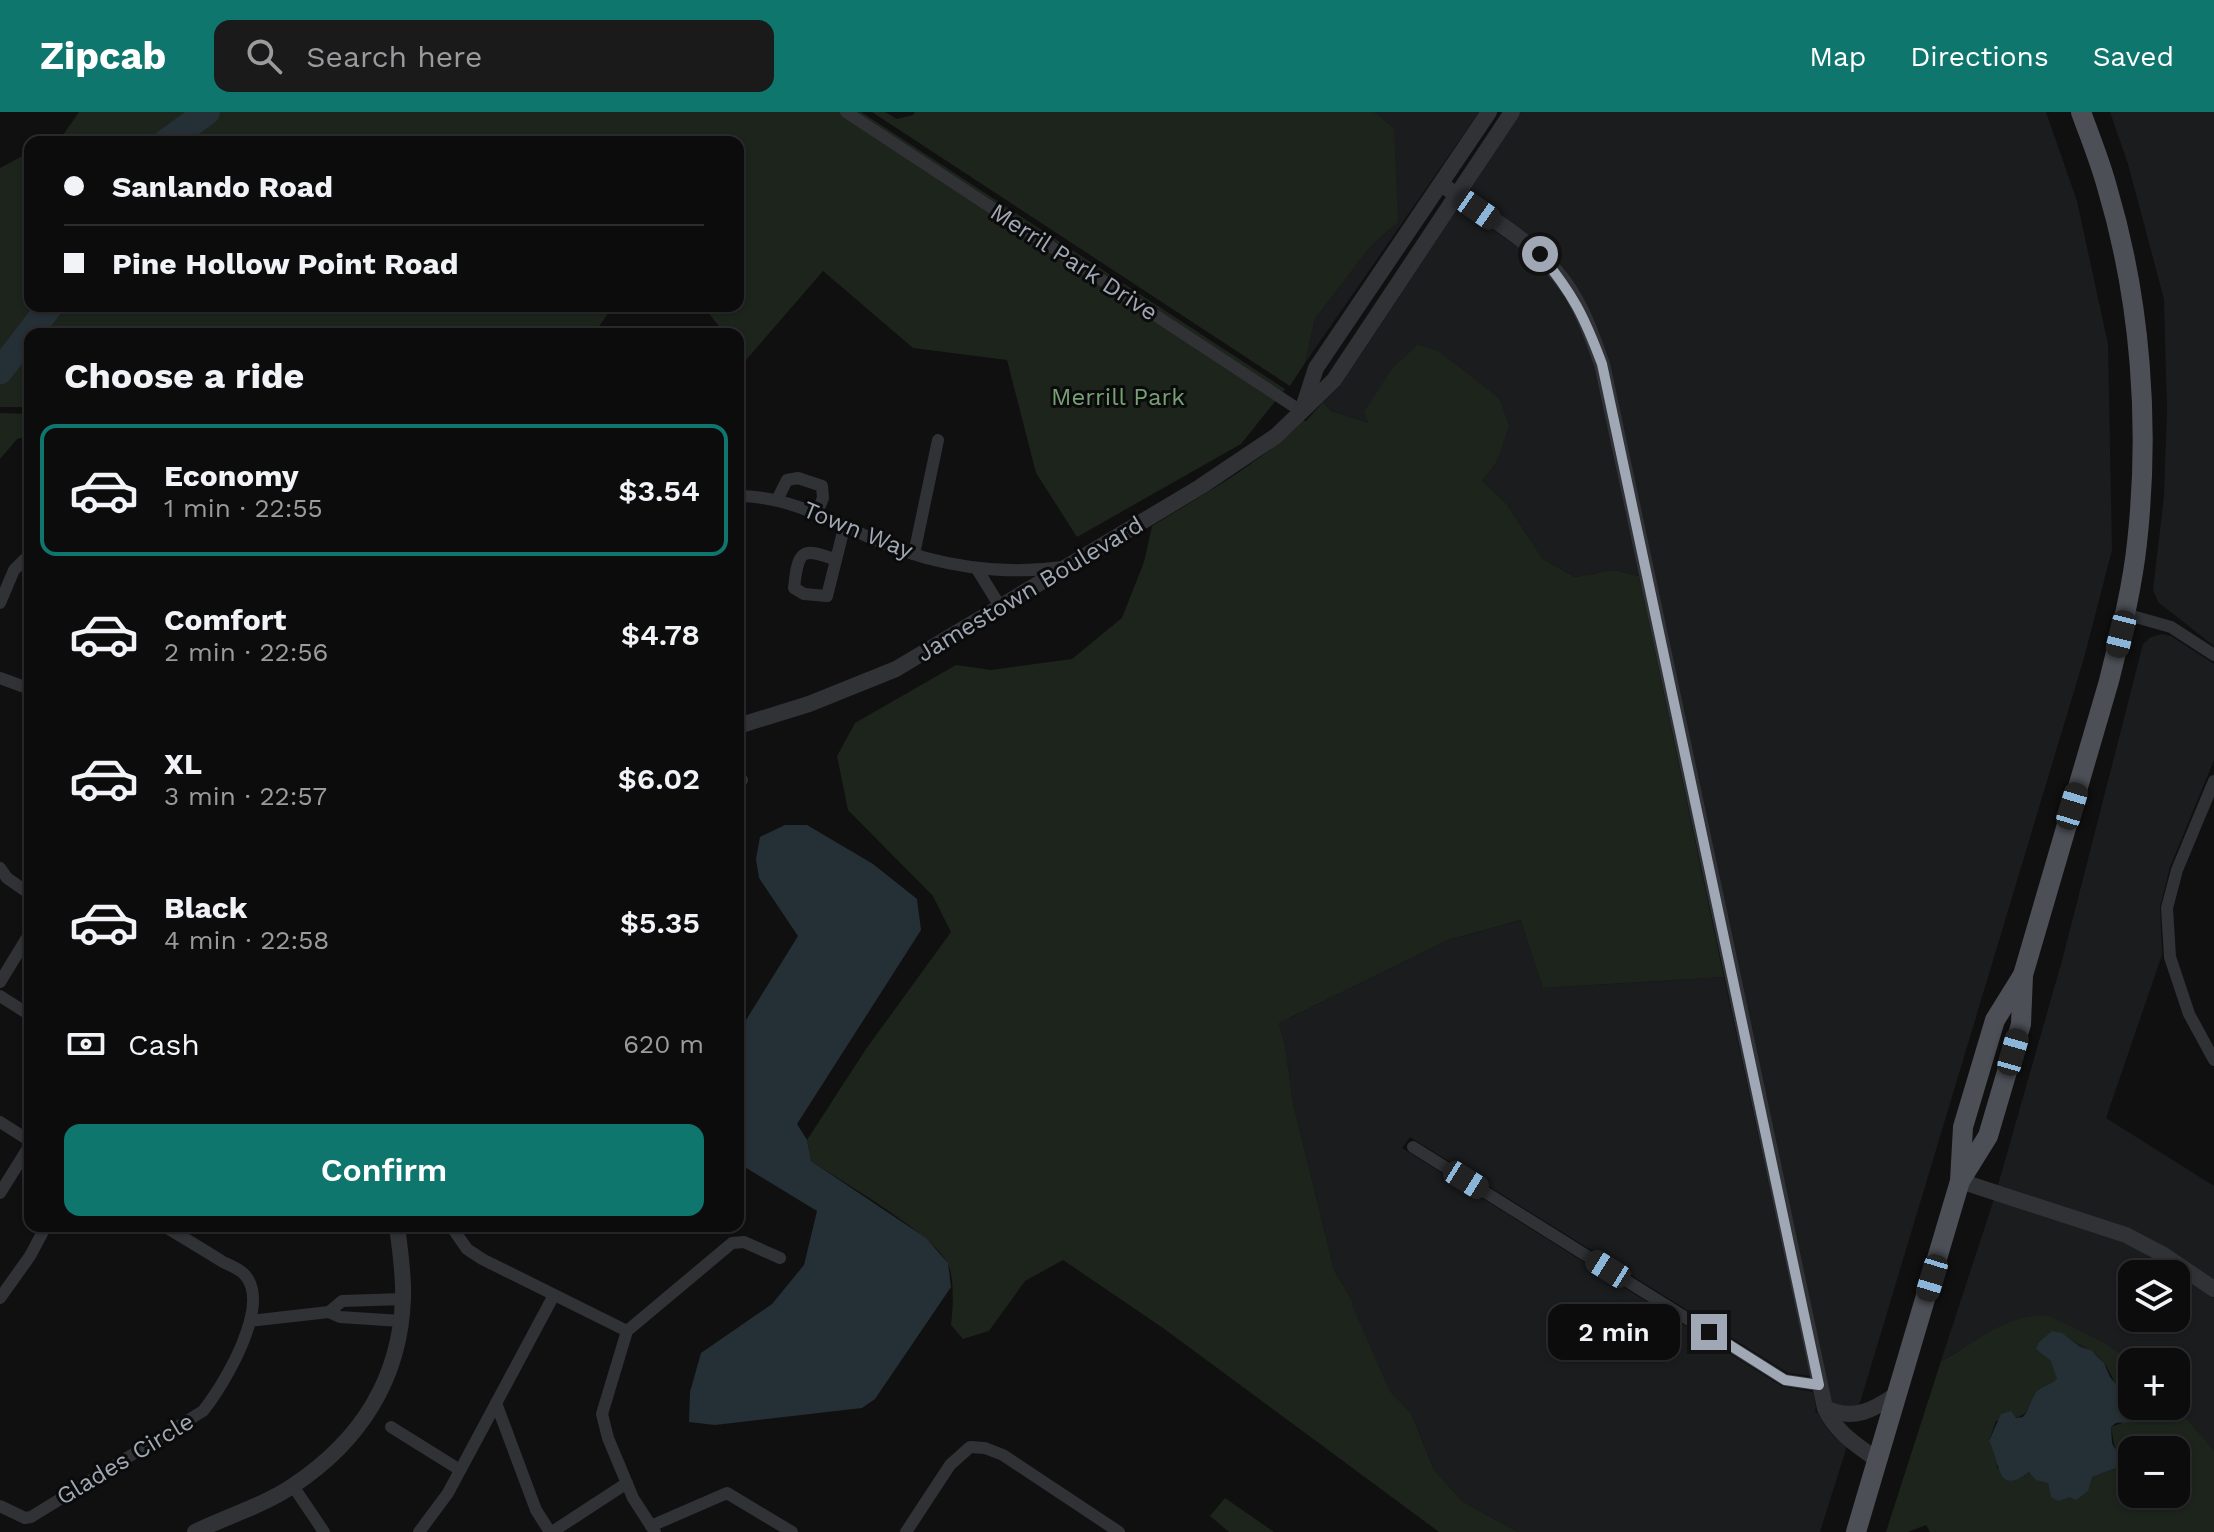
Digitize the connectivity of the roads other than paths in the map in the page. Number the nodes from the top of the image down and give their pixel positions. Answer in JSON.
{"nodes":[{"id":1,"x":846,"y":112,"type":"edge"},
{"id":2,"x":1489,"y":112,"type":"edge"},
{"id":3,"x":1512,"y":112,"type":"edge"},
{"id":4,"x":2081,"y":112,"type":"edge"},
{"id":5,"x":1441,"y":184,"type":"junction"},
{"id":6,"x":1457,"y":196,"type":"junction"},
{"id":7,"x":1301,"y":411,"type":"junction"},
{"id":8,"x":938,"y":440,"type":"dead end"},
{"id":9,"x":744,"y":497,"type":"edge"},
{"id":10,"x":777,"y":500,"type":"junction"},
{"id":11,"x":817,"y":513,"type":"junction"},
{"id":12,"x":845,"y":524,"type":"junction"},
{"id":13,"x":914,"y":554,"type":"junction"},
{"id":14,"x":24,"y":560,"type":"edge"},
{"id":15,"x":836,"y":560,"type":"junction"},
{"id":16,"x":1069,"y":566,"type":"junction"},
{"id":17,"x":977,"y":569,"type":"junction"},
{"id":18,"x":0,"y":603,"type":"edge"},
{"id":19,"x":1001,"y":608,"type":"junction"},
{"id":20,"x":2125,"y":614,"type":"junction"},
{"id":21,"x":2214,"y":655,"type":"edge"},
{"id":22,"x":0,"y":678,"type":"edge"},
{"id":23,"x":24,"y":687,"type":"edge"},
{"id":24,"x":744,"y":724,"type":"edge"},
{"id":25,"x":2214,"y":781,"type":"edge"},
{"id":26,"x":0,"y":868,"type":"edge"},
{"id":27,"x":24,"y":890,"type":"edge"},
{"id":28,"x":24,"y":943,"type":"edge"},
{"id":29,"x":0,"y":982,"type":"edge"},
{"id":30,"x":0,"y":996,"type":"edge"},
{"id":31,"x":24,"y":1011,"type":"edge"},
{"id":32,"x":2214,"y":1060,"type":"edge"},
{"id":33,"x":0,"y":1122,"type":"edge"},
{"id":34,"x":24,"y":1139,"type":"edge"},
{"id":35,"x":1413,"y":1147,"type":"dead end"},
{"id":36,"x":24,"y":1153,"type":"edge"},
{"id":37,"x":1960,"y":1181,"type":"junction"},
{"id":38,"x":0,"y":1193,"type":"edge"},
{"id":39,"x":43,"y":1232,"type":"edge"},
{"id":40,"x":174,"y":1232,"type":"edge"},
{"id":41,"x":397,"y":1232,"type":"edge"},
{"id":42,"x":455,"y":1232,"type":"edge"},
{"id":43,"x":780,"y":1258,"type":"dead end"},
{"id":44,"x":2214,"y":1289,"type":"edge"},
{"id":45,"x":554,"y":1295,"type":"junction"},
{"id":46,"x":0,"y":1298,"type":"edge"},
{"id":47,"x":403,"y":1299,"type":"junction"},
{"id":48,"x":329,"y":1312,"type":"junction"},
{"id":49,"x":250,"y":1321,"type":"junction"},
{"id":50,"x":401,"y":1321,"type":"junction"},
{"id":51,"x":627,"y":1331,"type":"junction"},
{"id":52,"x":1819,"y":1385,"type":"junction"},
{"id":53,"x":1897,"y":1394,"type":"junction"},
{"id":54,"x":496,"y":1403,"type":"junction"},
{"id":55,"x":1825,"y":1408,"type":"junction"},
{"id":56,"x":391,"y":1427,"type":"dead end"},
{"id":57,"x":1877,"y":1460,"type":"junction"},
{"id":58,"x":460,"y":1470,"type":"junction"},
{"id":59,"x":627,"y":1483,"type":"junction"},
{"id":60,"x":293,"y":1486,"type":"junction"},
{"id":61,"x":0,"y":1506,"type":"edge"},
{"id":62,"x":1100,"y":1519,"type":"junction"},
{"id":63,"x":653,"y":1529,"type":"edge"},
{"id":64,"x":195,"y":1532,"type":"edge"},
{"id":65,"x":324,"y":1532,"type":"edge"},
{"id":66,"x":419,"y":1532,"type":"edge"},
{"id":67,"x":551,"y":1532,"type":"edge"},
{"id":68,"x":792,"y":1532,"type":"edge"},
{"id":69,"x":906,"y":1532,"type":"edge"},
{"id":70,"x":1092,"y":1532,"type":"edge"},
{"id":71,"x":1119,"y":1532,"type":"edge"},
{"id":72,"x":1856,"y":1532,"type":"edge"}],
"edges":[{"from":1,"to":7,"type":"street","name":"Merril Park Drive"},
{"from":2,"to":5,"type":"street","name":"Jamestown Boulevard"},
{"from":3,"to":6,"type":"street","name":"Jamestown Boulevard"},
{"from":4,"to":20,"type":"main road"},
{"from":5,"to":6,"type":"street"},
{"from":5,"to":7,"type":"street","name":"Jamestown Boulevard"},
{"from":6,"to":7,"type":"street","name":"Jamestown Boulevard"},
{"from":6,"to":52,"type":"street"},
{"from":7,"to":16,"type":"street","name":"Jamestown Boulevard"},
{"from":8,"to":13,"type":"street"},
{"from":9,"to":10,"type":"street","name":"Town Way"},
{"from":10,"to":11,"type":"street","name":"Town Way"},
{"from":10,"to":11,"type":"street"},
{"from":11,"to":12,"type":"street","name":"Town Way"},
{"from":12,"to":13,"type":"street","name":"Town Way"},
{"from":12,"to":15,"type":"street"},
{"from":13,"to":17,"type":"street","name":"Town Way"},
{"from":14,"to":18,"type":"street"},
{"from":15,"to":15,"type":"street"},
{"from":16,"to":17,"type":"street","name":"Town Way"},
{"from":16,"to":19,"type":"street","name":"Jamestown Boulevard"},
{"from":17,"to":19,"type":"street"},
{"from":19,"to":24,"type":"street","name":"Jamestown Boulevard"},
{"from":20,"to":21,"type":"street"},
{"from":20,"to":37,"type":"main road"},
{"from":22,"to":23,"type":"street"},
{"from":25,"to":32,"type":"street"},
{"from":26,"to":27,"type":"street"},
{"from":28,"to":29,"type":"street"},
{"from":30,"to":31,"type":"street"},
{"from":33,"to":34,"type":"street"},
{"from":35,"to":52,"type":"street"},
{"from":36,"to":38,"type":"street"},
{"from":37,"to":44,"type":"street"},
{"from":37,"to":53,"type":"main road"},
{"from":39,"to":46,"type":"street"},
{"from":40,"to":49,"type":"street","name":"Glades Circle"},
{"from":41,"to":47,"type":"street"},
{"from":42,"to":45,"type":"street"},
{"from":43,"to":51,"type":"street"},
{"from":45,"to":51,"type":"street"},
{"from":45,"to":54,"type":"street"},
{"from":47,"to":48,"type":"street"},
{"from":47,"to":50,"type":"street"},
{"from":48,"to":49,"type":"street"},
{"from":48,"to":50,"type":"street"},
{"from":49,"to":61,"type":"street","name":"Glades Circle"},
{"from":50,"to":60,"type":"street"},
{"from":51,"to":59,"type":"street"},
{"from":52,"to":55,"type":"street"},
{"from":53,"to":55,"type":"street"},
{"from":53,"to":57,"type":"main road"},
{"from":54,"to":58,"type":"street"},
{"from":54,"to":67,"type":"street"},
{"from":55,"to":57,"type":"street"},
{"from":56,"to":58,"type":"street"},
{"from":57,"to":72,"type":"main road"},
{"from":58,"to":66,"type":"street"},
{"from":59,"to":63,"type":"street"},
{"from":59,"to":67,"type":"street"},
{"from":60,"to":64,"type":"street"},
{"from":60,"to":65,"type":"street"},
{"from":62,"to":69,"type":"street"},
{"from":62,"to":70,"type":"street"},
{"from":62,"to":71,"type":"street"},
{"from":63,"to":68,"type":"street"}]}
